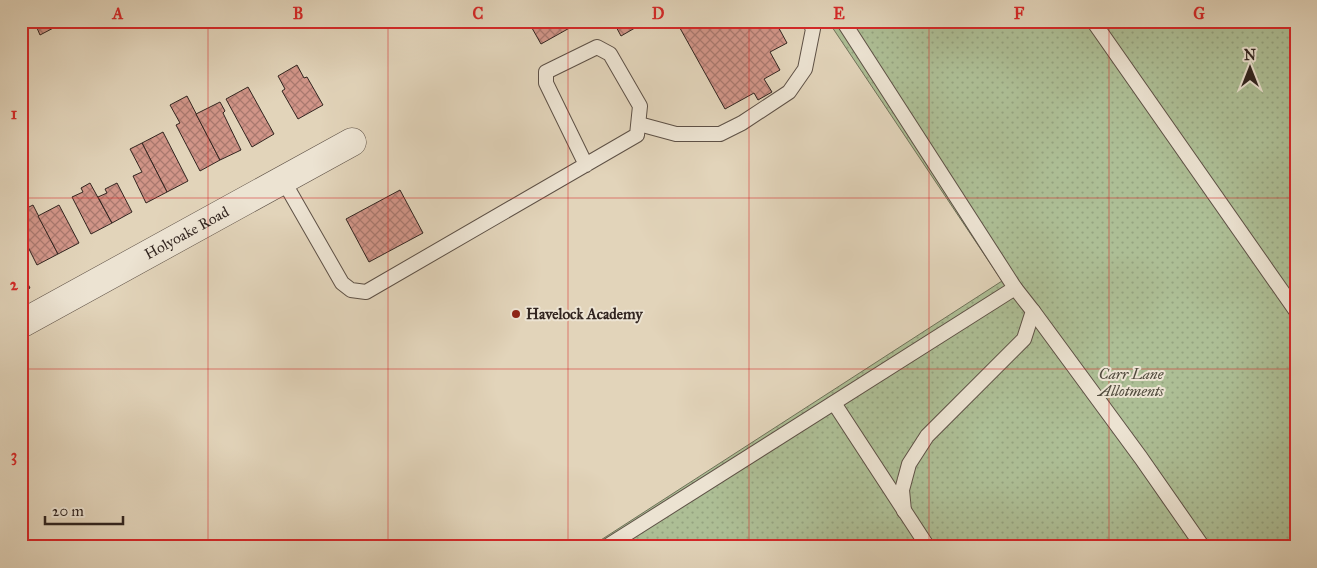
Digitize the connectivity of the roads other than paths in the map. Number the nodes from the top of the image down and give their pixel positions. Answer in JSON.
{"nodes":[{"id":1,"x":809,"y":21,"type":"edge"},
{"id":2,"x":843,"y":21,"type":"edge"},
{"id":3,"x":1093,"y":21,"type":"edge"},
{"id":4,"x":640,"y":124,"type":"junction"},
{"id":5,"x":352,"y":142,"type":"dead end"},
{"id":6,"x":586,"y":165,"type":"junction"},
{"id":7,"x":283,"y":180,"type":"junction"},
{"id":8,"x":1015,"y":288,"type":"junction"},
{"id":9,"x":1033,"y":311,"type":"junction"},
{"id":10,"x":1296,"y":311,"type":"edge"},
{"id":11,"x":21,"y":324,"type":"edge"},
{"id":12,"x":834,"y":403,"type":"junction"},
{"id":13,"x":904,"y":511,"type":"junction"},
{"id":14,"x":606,"y":547,"type":"edge"},
{"id":15,"x":928,"y":547,"type":"edge"},
{"id":16,"x":1203,"y":547,"type":"edge"}],
"edges":[{"from":1,"to":4,"type":"lane"},
{"from":2,"to":8,"type":"lane"},
{"from":3,"to":10,"type":"lane"},
{"from":4,"to":6,"type":"lane"},
{"from":4,"to":6,"type":"lane"},
{"from":5,"to":7,"type":"street","name":"Holyoake Road"},
{"from":6,"to":7,"type":"lane"},
{"from":7,"to":11,"type":"street","name":"Holyoake Road"},
{"from":8,"to":9,"type":"lane"},
{"from":8,"to":12,"type":"lane"},
{"from":9,"to":13,"type":"lane"},
{"from":9,"to":16,"type":"lane"},
{"from":12,"to":13,"type":"lane"},
{"from":12,"to":14,"type":"lane"},
{"from":13,"to":15,"type":"lane"}]}
